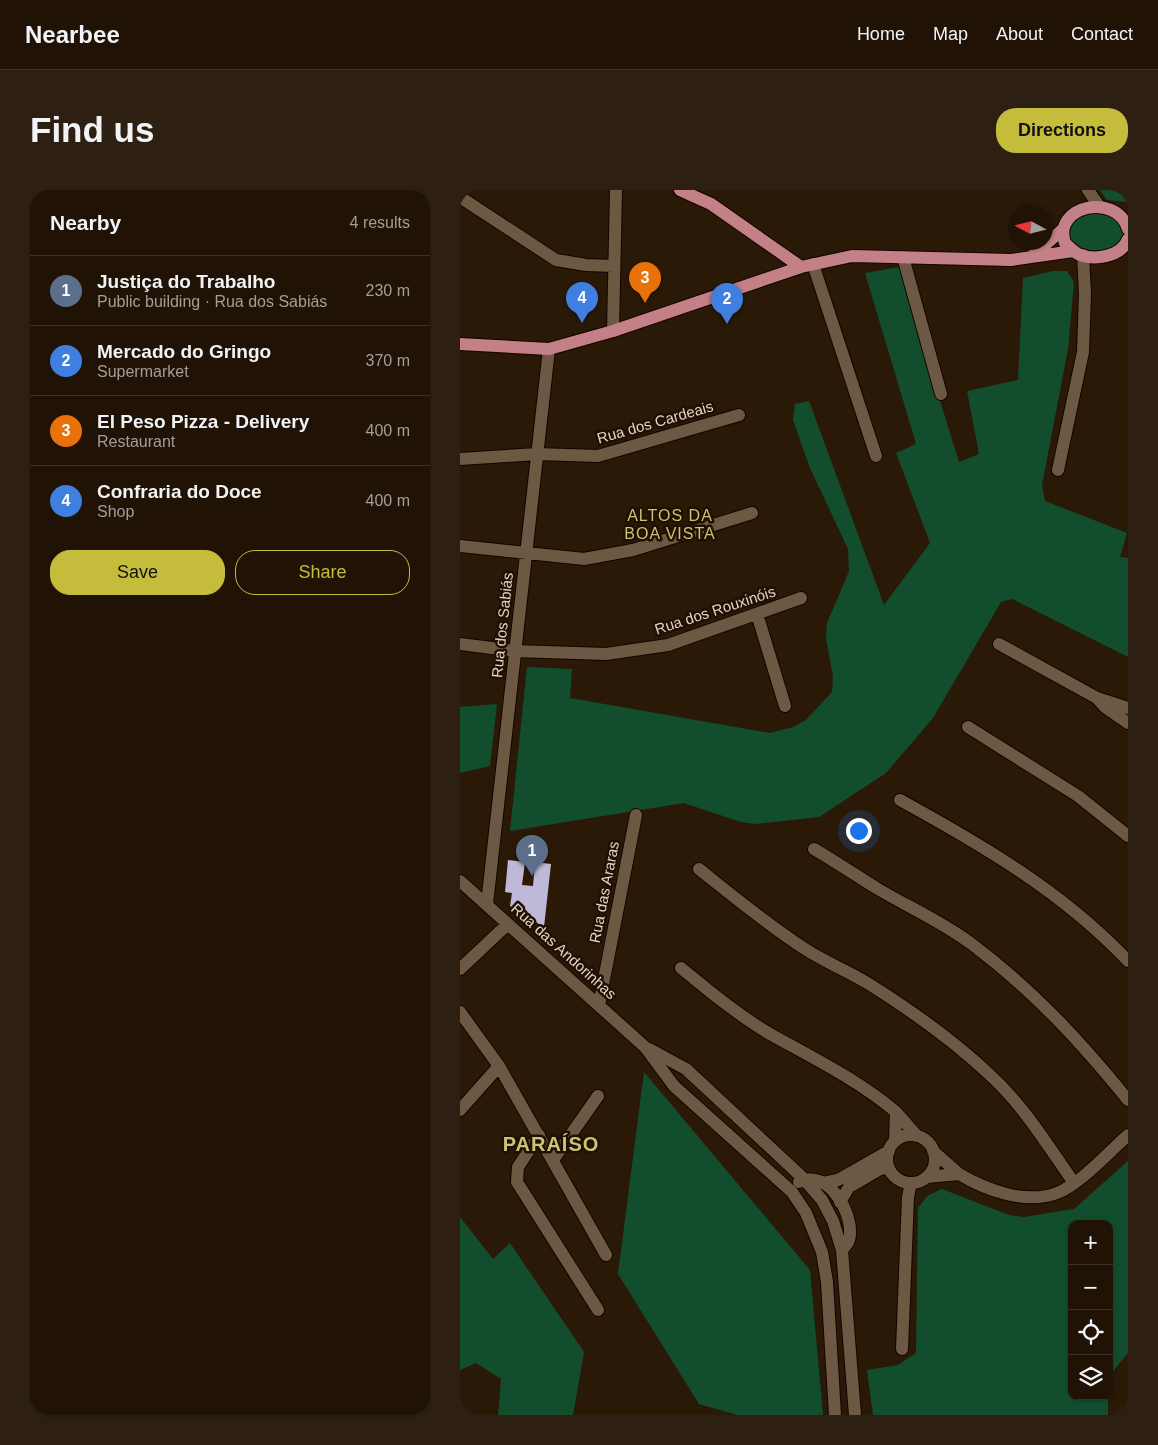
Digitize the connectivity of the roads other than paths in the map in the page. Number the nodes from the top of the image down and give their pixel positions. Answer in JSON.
{"nodes":[{"id":1,"x":616,"y":190,"type":"edge"},
{"id":2,"x":680,"y":190,"type":"edge"},
{"id":3,"x":1088,"y":190,"type":"edge"},
{"id":4,"x":460,"y":197,"type":"edge"},
{"id":5,"x":1099,"y":206,"type":"junction"},
{"id":6,"x":1128,"y":229,"type":"edge"},
{"id":7,"x":1062,"y":230,"type":"junction"},
{"id":8,"x":1127,"y":244,"type":"edge"},
{"id":9,"x":1078,"y":253,"type":"junction"},
{"id":10,"x":786,"y":256,"type":"junction"},
{"id":11,"x":903,"y":257,"type":"junction"},
{"id":12,"x":1031,"y":257,"type":"junction"},
{"id":13,"x":807,"y":265,"type":"junction"},
{"id":14,"x":614,"y":266,"type":"junction"},
{"id":15,"x":782,"y":274,"type":"junction"},
{"id":16,"x":613,"y":331,"type":"junction"},
{"id":17,"x":460,"y":344,"type":"edge"},
{"id":18,"x":549,"y":349,"type":"junction"},
{"id":19,"x":942,"y":394,"type":"dead end"},
{"id":20,"x":739,"y":415,"type":"dead end"},
{"id":21,"x":537,"y":454,"type":"junction"},
{"id":22,"x":876,"y":456,"type":"dead end"},
{"id":23,"x":460,"y":459,"type":"edge"},
{"id":24,"x":1058,"y":470,"type":"dead end"},
{"id":25,"x":752,"y":513,"type":"dead end"},
{"id":26,"x":460,"y":546,"type":"edge"},
{"id":27,"x":526,"y":554,"type":"junction"},
{"id":28,"x":801,"y":598,"type":"dead end"},
{"id":29,"x":757,"y":614,"type":"junction"},
{"id":30,"x":460,"y":644,"type":"edge"},
{"id":31,"x":998,"y":644,"type":"dead end"},
{"id":32,"x":516,"y":651,"type":"junction"},
{"id":33,"x":1096,"y":698,"type":"junction"},
{"id":34,"x":785,"y":706,"type":"dead end"},
{"id":35,"x":1128,"y":708,"type":"edge"},
{"id":36,"x":1128,"y":723,"type":"edge"},
{"id":37,"x":968,"y":727,"type":"dead end"},
{"id":38,"x":900,"y":800,"type":"dead end"},
{"id":39,"x":636,"y":815,"type":"dead end"},
{"id":40,"x":1128,"y":836,"type":"edge"},
{"id":41,"x":814,"y":848,"type":"dead end"},
{"id":42,"x":699,"y":869,"type":"dead end"},
{"id":43,"x":460,"y":880,"type":"edge"},
{"id":44,"x":487,"y":904,"type":"junction"},
{"id":45,"x":508,"y":924,"type":"junction"},
{"id":46,"x":1128,"y":961,"type":"edge"},
{"id":47,"x":681,"y":968,"type":"dead end"},
{"id":48,"x":460,"y":969,"type":"edge"},
{"id":49,"x":599,"y":1005,"type":"junction"},
{"id":50,"x":460,"y":1012,"type":"edge"},
{"id":51,"x":645,"y":1047,"type":"junction"},
{"id":52,"x":499,"y":1066,"type":"junction"},
{"id":53,"x":598,"y":1096,"type":"dead end"},
{"id":54,"x":1128,"y":1100,"type":"edge"},
{"id":55,"x":460,"y":1110,"type":"edge"},
{"id":56,"x":896,"y":1112,"type":"junction"},
{"id":57,"x":539,"y":1135,"type":"junction"},
{"id":58,"x":1128,"y":1135,"type":"edge"},
{"id":59,"x":917,"y":1136,"type":"junction"},
{"id":60,"x":892,"y":1146,"type":"junction"},
{"id":61,"x":933,"y":1151,"type":"junction"},
{"id":62,"x":553,"y":1160,"type":"junction"},
{"id":63,"x":888,"y":1168,"type":"junction"},
{"id":64,"x":959,"y":1174,"type":"junction"},
{"id":65,"x":926,"y":1177,"type":"junction"},
{"id":66,"x":804,"y":1180,"type":"junction"},
{"id":67,"x":823,"y":1183,"type":"junction"},
{"id":68,"x":911,"y":1183,"type":"junction"},
{"id":69,"x":1074,"y":1183,"type":"junction"},
{"id":70,"x":792,"y":1192,"type":"junction"},
{"id":71,"x":840,"y":1202,"type":"junction"},
{"id":72,"x":842,"y":1250,"type":"junction"},
{"id":73,"x":606,"y":1255,"type":"dead end"},
{"id":74,"x":598,"y":1310,"type":"dead end"},
{"id":75,"x":902,"y":1350,"type":"dead end"},
{"id":76,"x":835,"y":1415,"type":"edge"},
{"id":77,"x":855,"y":1415,"type":"edge"}],
"edges":[{"from":1,"to":14,"type":"street"},
{"from":2,"to":10,"type":"main road"},
{"from":3,"to":5,"type":"street"},
{"from":4,"to":14,"type":"street"},
{"from":5,"to":6,"type":"main road"},
{"from":5,"to":7,"type":"main road"},
{"from":7,"to":9,"type":"main road"},
{"from":7,"to":12,"type":"main road"},
{"from":8,"to":9,"type":"main road"},
{"from":9,"to":12,"type":"main road"},
{"from":9,"to":24,"type":"street"},
{"from":10,"to":13,"type":"main road"},
{"from":10,"to":15,"type":"main road"},
{"from":11,"to":12,"type":"main road"},
{"from":11,"to":13,"type":"main road"},
{"from":11,"to":19,"type":"street"},
{"from":13,"to":15,"type":"main road"},
{"from":13,"to":22,"type":"street"},
{"from":14,"to":16,"type":"street"},
{"from":15,"to":16,"type":"main road"},
{"from":16,"to":18,"type":"main road"},
{"from":17,"to":18,"type":"main road"},
{"from":18,"to":21,"type":"street","name":"Rua dos Sabiás"},
{"from":20,"to":21,"type":"street","name":"Rua dos Cardeais"},
{"from":21,"to":23,"type":"street","name":"Rua dos Cardeais"},
{"from":21,"to":27,"type":"street","name":"Rua dos Sabiás"},
{"from":25,"to":27,"type":"street"},
{"from":26,"to":27,"type":"street"},
{"from":27,"to":32,"type":"street","name":"Rua dos Sabiás"},
{"from":28,"to":29,"type":"street","name":"Rua dos Rouxinóis"},
{"from":29,"to":32,"type":"street","name":"Rua dos Rouxinóis"},
{"from":29,"to":34,"type":"street"},
{"from":30,"to":32,"type":"street","name":"Rua dos Rouxinóis"},
{"from":31,"to":33,"type":"street"},
{"from":32,"to":44,"type":"street","name":"Rua dos Sabiás"},
{"from":33,"to":35,"type":"street"},
{"from":33,"to":36,"type":"street"},
{"from":37,"to":40,"type":"street"},
{"from":38,"to":46,"type":"street"},
{"from":39,"to":49,"type":"street","name":"Rua das Araras"},
{"from":41,"to":54,"type":"street"},
{"from":42,"to":69,"type":"street"},
{"from":43,"to":44,"type":"street","name":"Rua das Andorinhas"},
{"from":44,"to":45,"type":"street","name":"Rua das Andorinhas"},
{"from":45,"to":48,"type":"street"},
{"from":45,"to":49,"type":"street","name":"Rua das Andorinhas"},
{"from":47,"to":56,"type":"street"},
{"from":49,"to":51,"type":"street","name":"Rua das Andorinhas"},
{"from":50,"to":52,"type":"street"},
{"from":51,"to":66,"type":"street"},
{"from":51,"to":70,"type":"street"},
{"from":52,"to":55,"type":"street"},
{"from":52,"to":57,"type":"street"},
{"from":53,"to":62,"type":"street"},
{"from":56,"to":59,"type":"street"},
{"from":56,"to":60,"type":"street"},
{"from":57,"to":62,"type":"street"},
{"from":57,"to":74,"type":"street"},
{"from":58,"to":69,"type":"street"},
{"from":59,"to":60,"type":"street"},
{"from":59,"to":61,"type":"street"},
{"from":60,"to":63,"type":"street"},
{"from":60,"to":67,"type":"street"},
{"from":61,"to":64,"type":"street"},
{"from":61,"to":65,"type":"street"},
{"from":62,"to":73,"type":"street"},
{"from":63,"to":68,"type":"street"},
{"from":63,"to":71,"type":"street"},
{"from":64,"to":65,"type":"street"},
{"from":64,"to":69,"type":"street"},
{"from":65,"to":68,"type":"street"},
{"from":66,"to":67,"type":"street"},
{"from":66,"to":70,"type":"street"},
{"from":66,"to":72,"type":"street"},
{"from":67,"to":71,"type":"street"},
{"from":68,"to":75,"type":"street"},
{"from":70,"to":76,"type":"street"},
{"from":71,"to":72,"type":"street"},
{"from":72,"to":77,"type":"street"}]}
